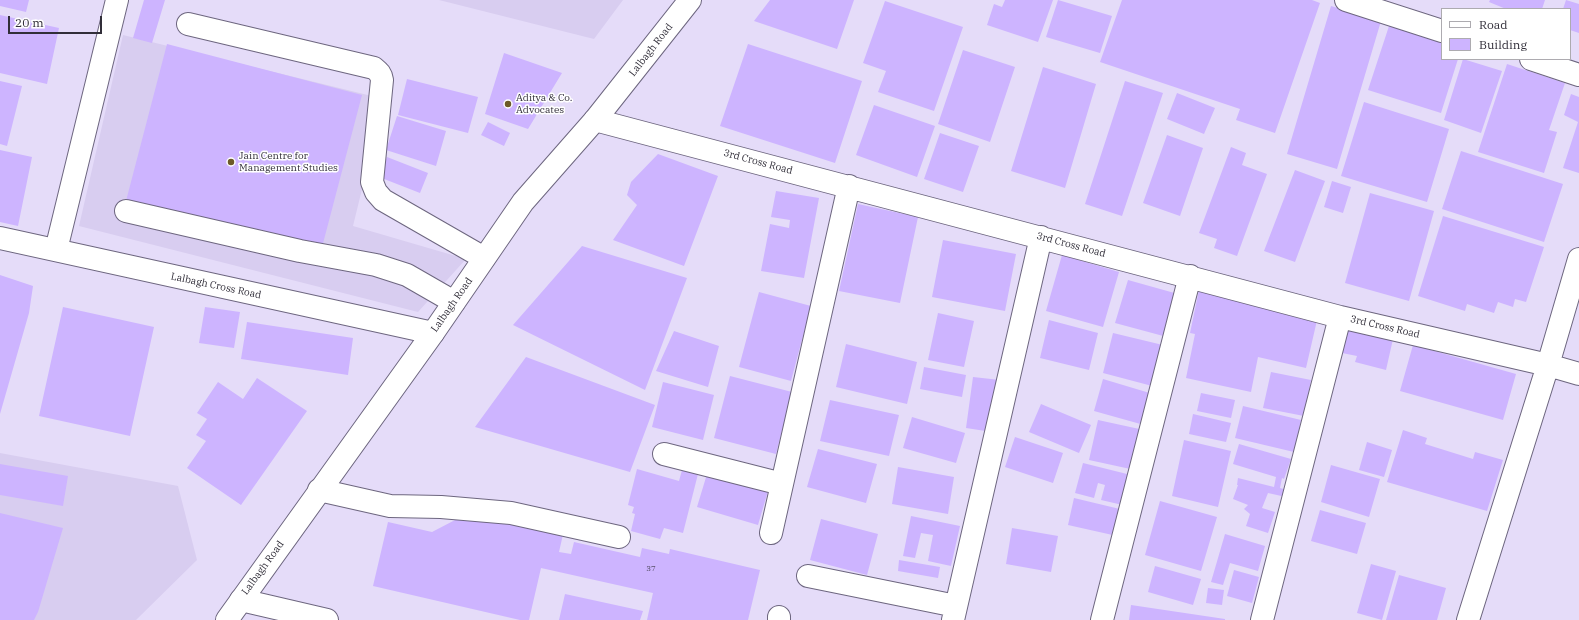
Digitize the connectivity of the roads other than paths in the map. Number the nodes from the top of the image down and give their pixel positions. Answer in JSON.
{"nodes":[{"id":1,"x":117,"y":0,"type":"edge"},
{"id":2,"x":690,"y":0,"type":"edge"},
{"id":3,"x":1346,"y":0,"type":"edge"},
{"id":4,"x":188,"y":24,"type":"dead end"},
{"id":5,"x":1441,"y":31,"type":"edge"},
{"id":6,"x":1534,"y":60,"type":"edge"},
{"id":7,"x":1579,"y":75,"type":"edge"},
{"id":8,"x":595,"y":120,"type":"junction"},
{"id":9,"x":849,"y":186,"type":"junction"},
{"id":10,"x":126,"y":211,"type":"dead end"},
{"id":11,"x":1040,"y":237,"type":"junction"},
{"id":12,"x":0,"y":238,"type":"edge"},
{"id":13,"x":56,"y":250,"type":"junction"},
{"id":14,"x":484,"y":258,"type":"junction"},
{"id":15,"x":1579,"y":259,"type":"edge"},
{"id":16,"x":1190,"y":276,"type":"junction"},
{"id":17,"x":454,"y":302,"type":"junction"},
{"id":18,"x":1340,"y":316,"type":"junction"},
{"id":19,"x":432,"y":333,"type":"junction"},
{"id":20,"x":1548,"y":365,"type":"junction"},
{"id":21,"x":1579,"y":374,"type":"edge"},
{"id":22,"x":664,"y":454,"type":"dead end"},
{"id":23,"x":782,"y":484,"type":"junction"},
{"id":24,"x":319,"y":490,"type":"junction"},
{"id":25,"x":771,"y":533,"type":"dead end"},
{"id":26,"x":620,"y":537,"type":"dead end"},
{"id":27,"x":808,"y":576,"type":"dead end"},
{"id":28,"x":241,"y":600,"type":"junction"},
{"id":29,"x":954,"y":613,"type":"edge"},
{"id":30,"x":227,"y":620,"type":"edge"},
{"id":31,"x":327,"y":620,"type":"edge"},
{"id":32,"x":1102,"y":620,"type":"edge"},
{"id":33,"x":1262,"y":620,"type":"edge"},
{"id":34,"x":1468,"y":620,"type":"edge"}],
"edges":[{"from":1,"to":13,"type":"street"},
{"from":2,"to":8,"type":"street","name":"Lalbagh Road"},
{"from":3,"to":5,"type":"street"},
{"from":4,"to":14,"type":"street"},
{"from":6,"to":7,"type":"street"},
{"from":8,"to":9,"type":"street","name":"3rd Cross Road"},
{"from":8,"to":14,"type":"street","name":"Lalbagh Road"},
{"from":9,"to":11,"type":"street","name":"3rd Cross Road"},
{"from":9,"to":23,"type":"street"},
{"from":10,"to":17,"type":"street"},
{"from":11,"to":16,"type":"street","name":"3rd Cross Road"},
{"from":11,"to":29,"type":"street"},
{"from":12,"to":13,"type":"street","name":"Lalbagh Cross Road"},
{"from":13,"to":19,"type":"street","name":"Lalbagh Cross Road"},
{"from":14,"to":17,"type":"street","name":"Lalbagh Road"},
{"from":15,"to":20,"type":"street"},
{"from":16,"to":18,"type":"street","name":"3rd Cross Road"},
{"from":16,"to":32,"type":"street"},
{"from":17,"to":19,"type":"street","name":"Lalbagh Road"},
{"from":18,"to":20,"type":"street","name":"3rd Cross Road"},
{"from":18,"to":33,"type":"street"},
{"from":19,"to":24,"type":"street","name":"Lalbagh Road"},
{"from":20,"to":21,"type":"street","name":"3rd Cross Road"},
{"from":20,"to":34,"type":"street"},
{"from":22,"to":23,"type":"street"},
{"from":23,"to":25,"type":"street"},
{"from":24,"to":26,"type":"street"},
{"from":24,"to":28,"type":"street","name":"Lalbagh Road"},
{"from":27,"to":29,"type":"street"},
{"from":28,"to":30,"type":"street","name":"Lalbagh Road"},
{"from":28,"to":31,"type":"street"}]}
